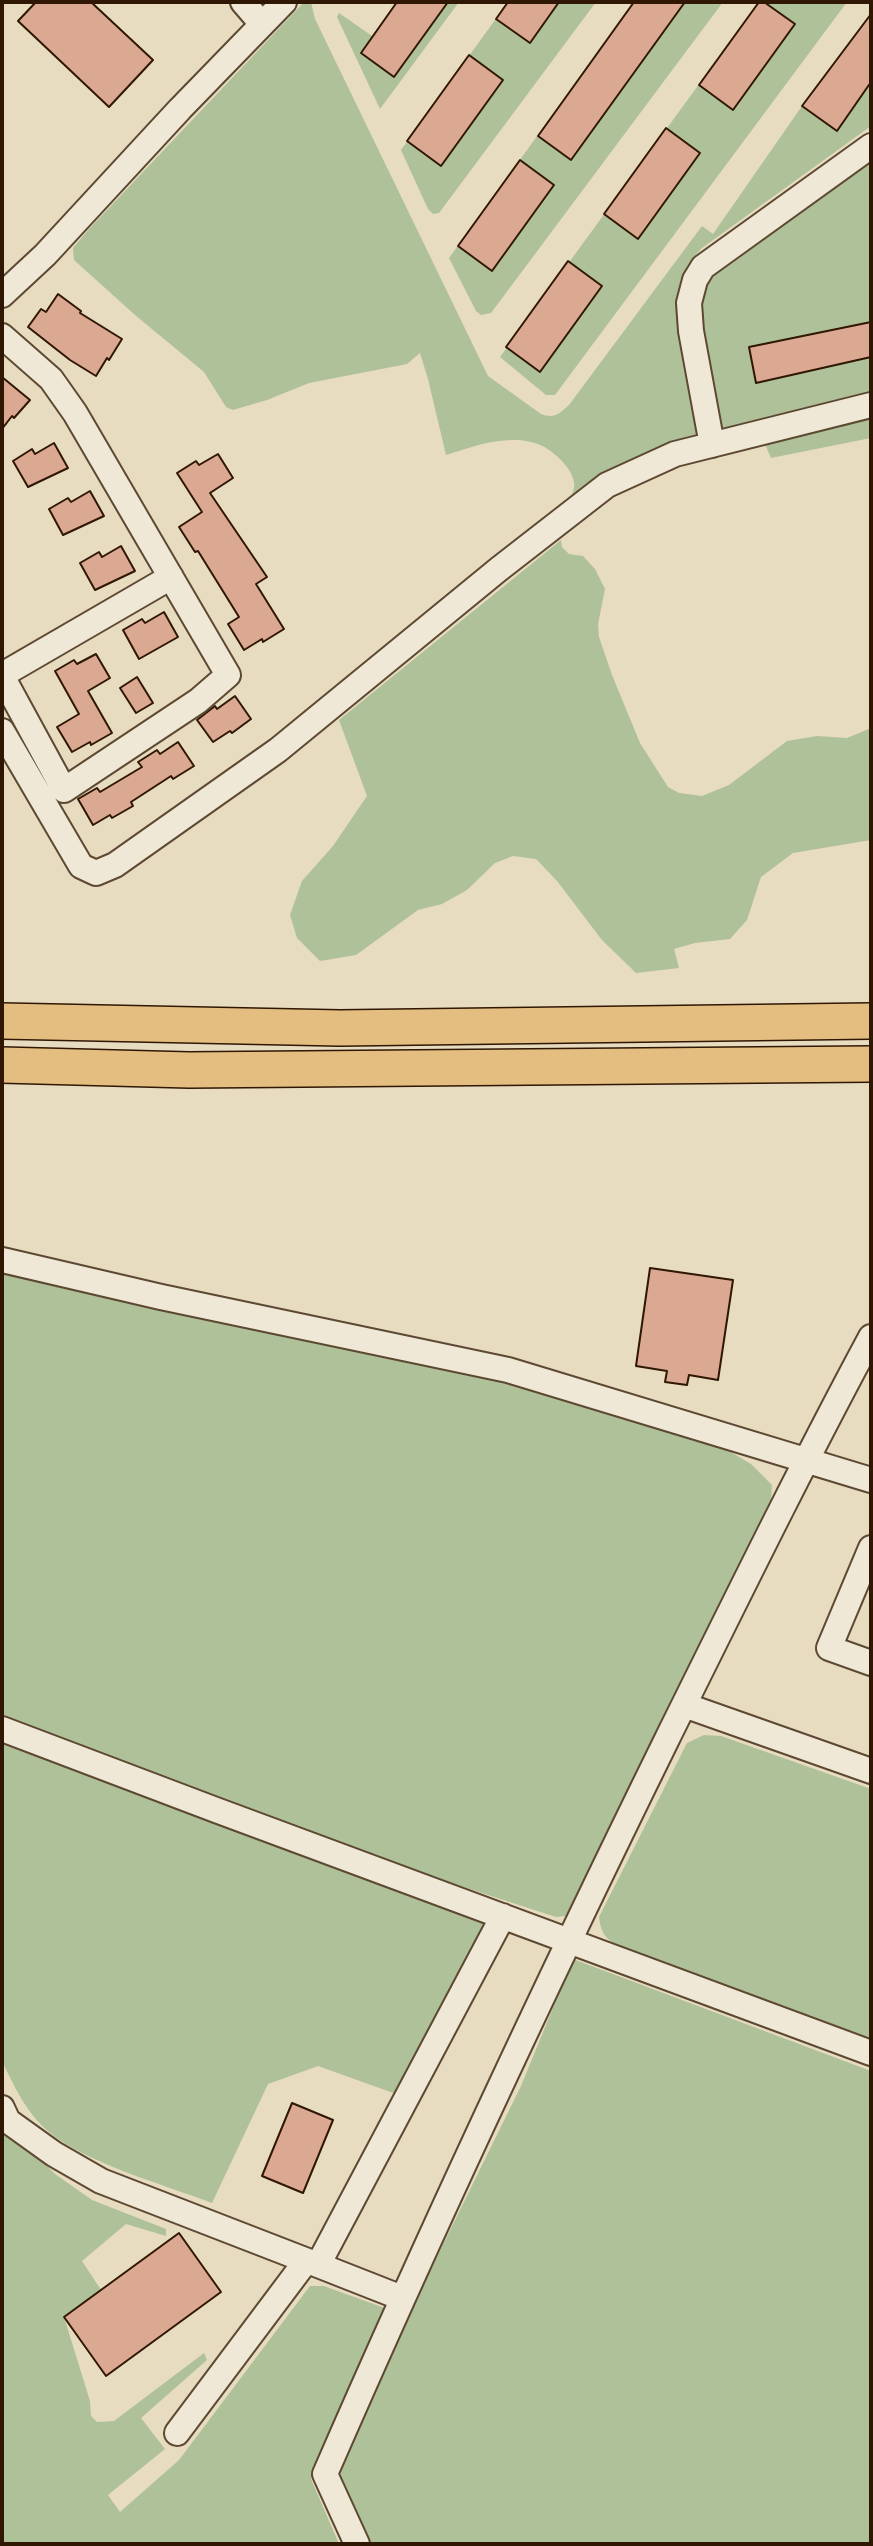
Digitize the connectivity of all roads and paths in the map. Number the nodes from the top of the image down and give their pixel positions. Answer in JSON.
{"nodes":[{"id":1,"x":243,"y":2,"type":"edge"},
{"id":2,"x":284,"y":2,"type":"edge"},
{"id":3,"x":262,"y":24,"type":"junction"},
{"id":4,"x":871,"y":146,"type":"edge"},
{"id":5,"x":2,"y":295,"type":"edge"},
{"id":6,"x":2,"y":336,"type":"edge"},
{"id":7,"x":871,"y":405,"type":"edge"},
{"id":8,"x":712,"y":445,"type":"junction"},
{"id":9,"x":171,"y":577,"type":"junction"},
{"id":10,"x":2,"y":676,"type":"edge"},
{"id":11,"x":2,"y":731,"type":"edge"},
{"id":12,"x":2,"y":1021,"type":"edge"},
{"id":13,"x":871,"y":1021,"type":"edge"},
{"id":14,"x":871,"y":1063,"type":"edge"},
{"id":15,"x":2,"y":1065,"type":"edge"},
{"id":16,"x":2,"y":1260,"type":"edge"},
{"id":17,"x":871,"y":1337,"type":"edge"},
{"id":18,"x":806,"y":1458,"type":"junction"},
{"id":19,"x":871,"y":1480,"type":"edge"},
{"id":20,"x":869,"y":1561,"type":"edge"},
{"id":21,"x":871,"y":1663,"type":"edge"},
{"id":22,"x":684,"y":1704,"type":"junction"},
{"id":23,"x":2,"y":1729,"type":"edge"},
{"id":24,"x":871,"y":1771,"type":"edge"},
{"id":25,"x":503,"y":1916,"type":"junction"},
{"id":26,"x":567,"y":1942,"type":"junction"},
{"id":27,"x":871,"y":2053,"type":"edge"},
{"id":28,"x":4,"y":2117,"type":"edge"},
{"id":29,"x":312,"y":2263,"type":"junction"},
{"id":30,"x":402,"y":2298,"type":"junction"},
{"id":31,"x":177,"y":2433,"type":"dead end"},
{"id":32,"x":357,"y":2544,"type":"edge"}],
"edges":[{"from":1,"to":3,"type":"street"},
{"from":2,"to":3,"type":"street"},
{"from":3,"to":5,"type":"street"},
{"from":4,"to":8,"type":"street"},
{"from":6,"to":9,"type":"street"},
{"from":7,"to":8,"type":"street"},
{"from":8,"to":11,"type":"street"},
{"from":9,"to":10,"type":"street"},
{"from":9,"to":10,"type":"street"},
{"from":12,"to":13,"type":"highway"},
{"from":14,"to":15,"type":"highway"},
{"from":16,"to":18,"type":"street"},
{"from":17,"to":18,"type":"street"},
{"from":18,"to":19,"type":"street"},
{"from":18,"to":22,"type":"street"},
{"from":20,"to":21,"type":"street"},
{"from":22,"to":24,"type":"street"},
{"from":22,"to":26,"type":"street"},
{"from":23,"to":25,"type":"street"},
{"from":25,"to":26,"type":"street"},
{"from":25,"to":29,"type":"street"},
{"from":26,"to":27,"type":"street"},
{"from":26,"to":30,"type":"street"},
{"from":28,"to":29,"type":"street"},
{"from":29,"to":30,"type":"street"},
{"from":29,"to":31,"type":"street"},
{"from":30,"to":32,"type":"street"}]}
